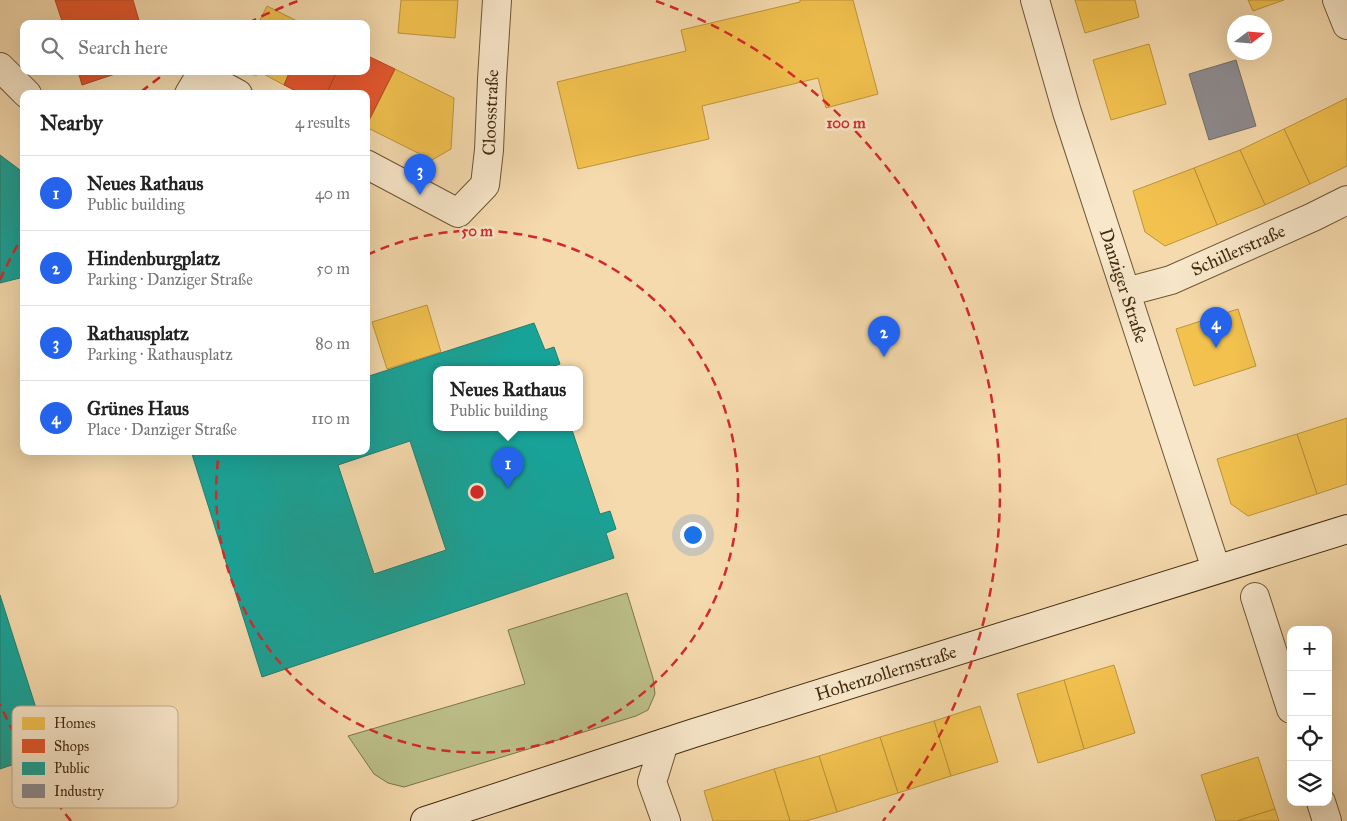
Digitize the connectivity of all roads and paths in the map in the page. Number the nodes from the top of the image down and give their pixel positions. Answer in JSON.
{"nodes":[{"id":1,"x":497,"y":0,"type":"edge"},
{"id":2,"x":1035,"y":0,"type":"edge"},
{"id":3,"x":1337,"y":0,"type":"edge"},
{"id":4,"x":1347,"y":25,"type":"edge"},
{"id":5,"x":0,"y":67,"type":"edge"},
{"id":6,"x":200,"y":75,"type":"edge"},
{"id":7,"x":203,"y":75,"type":"edge"},
{"id":8,"x":23,"y":90,"type":"edge"},
{"id":9,"x":191,"y":90,"type":"edge"},
{"id":10,"x":231,"y":90,"type":"edge"},
{"id":11,"x":370,"y":166,"type":"edge"},
{"id":12,"x":1347,"y":200,"type":"edge"},
{"id":13,"x":1126,"y":292,"type":"junction"},
{"id":14,"x":1347,"y":529,"type":"edge"},
{"id":15,"x":1216,"y":569,"type":"junction"},
{"id":16,"x":1255,"y":597,"type":"dead end"},
{"id":17,"x":1287,"y":697,"type":"edge"},
{"id":18,"x":664,"y":743,"type":"junction"},
{"id":19,"x":1322,"y":806,"type":"edge"},
{"id":20,"x":425,"y":821,"type":"edge"},
{"id":21,"x":666,"y":821,"type":"edge"},
{"id":22,"x":1327,"y":821,"type":"edge"}],
"edges":[{"from":1,"to":11,"type":"street","name":"Cloosstraße"},
{"from":2,"to":13,"type":"street","name":"Danziger Straße"},
{"from":3,"to":4,"type":"street"},
{"from":5,"to":8,"type":"street"},
{"from":6,"to":9,"type":"street"},
{"from":7,"to":10,"type":"street"},
{"from":12,"to":13,"type":"street","name":"Schillerstraße"},
{"from":13,"to":15,"type":"street","name":"Danziger Straße"},
{"from":14,"to":15,"type":"street","name":"Hohenzollernstraße"},
{"from":15,"to":18,"type":"street","name":"Hohenzollernstraße"},
{"from":16,"to":17,"type":"street"},
{"from":18,"to":20,"type":"street","name":"Hohenzollernstraße"},
{"from":18,"to":21,"type":"street"},
{"from":19,"to":22,"type":"street"}]}
